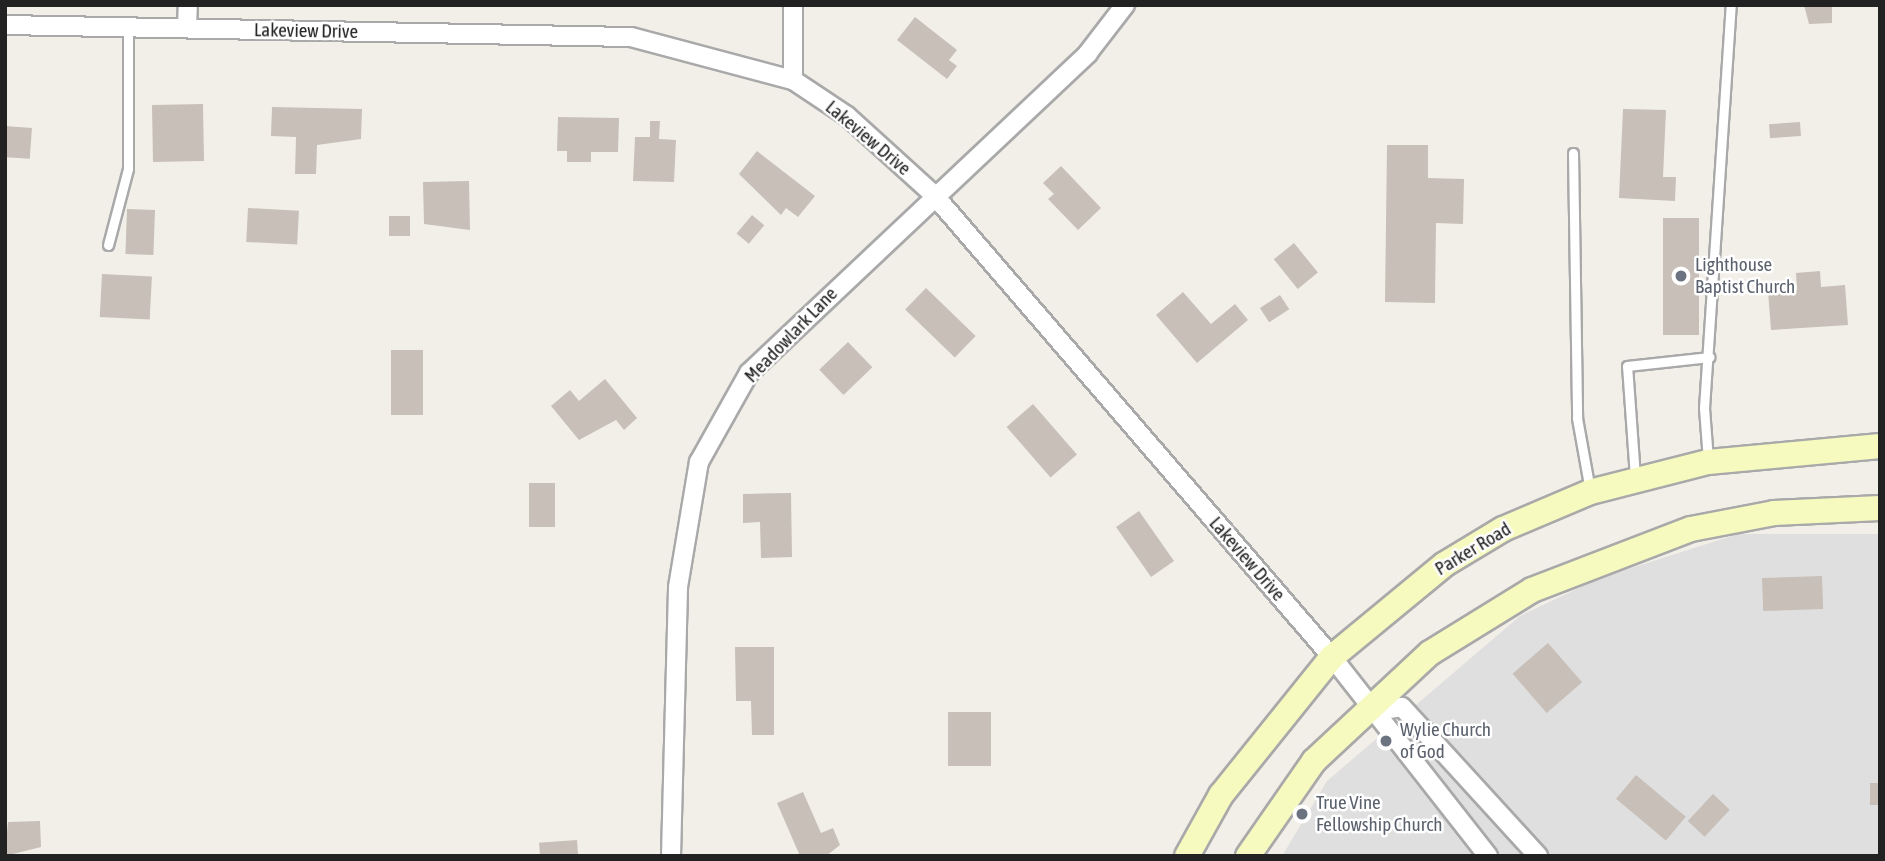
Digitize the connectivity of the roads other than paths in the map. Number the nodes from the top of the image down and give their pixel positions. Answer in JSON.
{"nodes":[{"id":1,"x":188,"y":5,"type":"edge"},
{"id":2,"x":793,"y":5,"type":"edge"},
{"id":3,"x":1125,"y":5,"type":"edge"},
{"id":4,"x":1731,"y":5,"type":"edge"},
{"id":5,"x":5,"y":25,"type":"edge"},
{"id":6,"x":128,"y":27,"type":"junction"},
{"id":7,"x":187,"y":29,"type":"junction"},
{"id":8,"x":793,"y":80,"type":"junction"},
{"id":9,"x":1573,"y":153,"type":"dead end"},
{"id":10,"x":934,"y":195,"type":"junction"},
{"id":11,"x":108,"y":245,"type":"dead end"},
{"id":12,"x":1710,"y":357,"type":"junction"},
{"id":13,"x":1880,"y":446,"type":"edge"},
{"id":14,"x":1708,"y":462,"type":"junction"},
{"id":15,"x":1635,"y":479,"type":"junction"},
{"id":16,"x":1590,"y":492,"type":"junction"},
{"id":17,"x":1880,"y":508,"type":"edge"},
{"id":18,"x":1332,"y":657,"type":"junction"},
{"id":19,"x":1370,"y":712,"type":"junction"},
{"id":20,"x":671,"y":856,"type":"edge"},
{"id":21,"x":1187,"y":856,"type":"edge"},
{"id":22,"x":1248,"y":856,"type":"edge"},
{"id":23,"x":1488,"y":856,"type":"edge"},
{"id":24,"x":1538,"y":856,"type":"edge"}],
"edges":[{"from":1,"to":7,"type":"street"},
{"from":2,"to":8,"type":"street"},
{"from":3,"to":10,"type":"street","name":"Meadowlark Lane"},
{"from":4,"to":12,"type":"lane"},
{"from":5,"to":6,"type":"street","name":"Lakeview Drive"},
{"from":6,"to":7,"type":"street","name":"Lakeview Drive"},
{"from":6,"to":11,"type":"lane"},
{"from":7,"to":8,"type":"street","name":"Lakeview Drive"},
{"from":8,"to":10,"type":"street","name":"Lakeview Drive"},
{"from":9,"to":16,"type":"lane"},
{"from":10,"to":18,"type":"street","name":"Lakeview Drive"},
{"from":10,"to":20,"type":"street","name":"Meadowlark Lane"},
{"from":12,"to":14,"type":"lane"},
{"from":12,"to":15,"type":"lane"},
{"from":13,"to":14,"type":"main road","name":"Parker Road"},
{"from":14,"to":15,"type":"main road","name":"Parker Road"},
{"from":15,"to":16,"type":"main road","name":"Parker Road"},
{"from":16,"to":18,"type":"main road","name":"Parker Road"},
{"from":17,"to":19,"type":"main road"},
{"from":18,"to":19,"type":"street","name":"Lakeview Drive"},
{"from":18,"to":21,"type":"main road","name":"Parker Road"},
{"from":19,"to":22,"type":"main road"},
{"from":19,"to":23,"type":"street","name":"Lakeview Drive"},
{"from":19,"to":24,"type":"street"}]}
